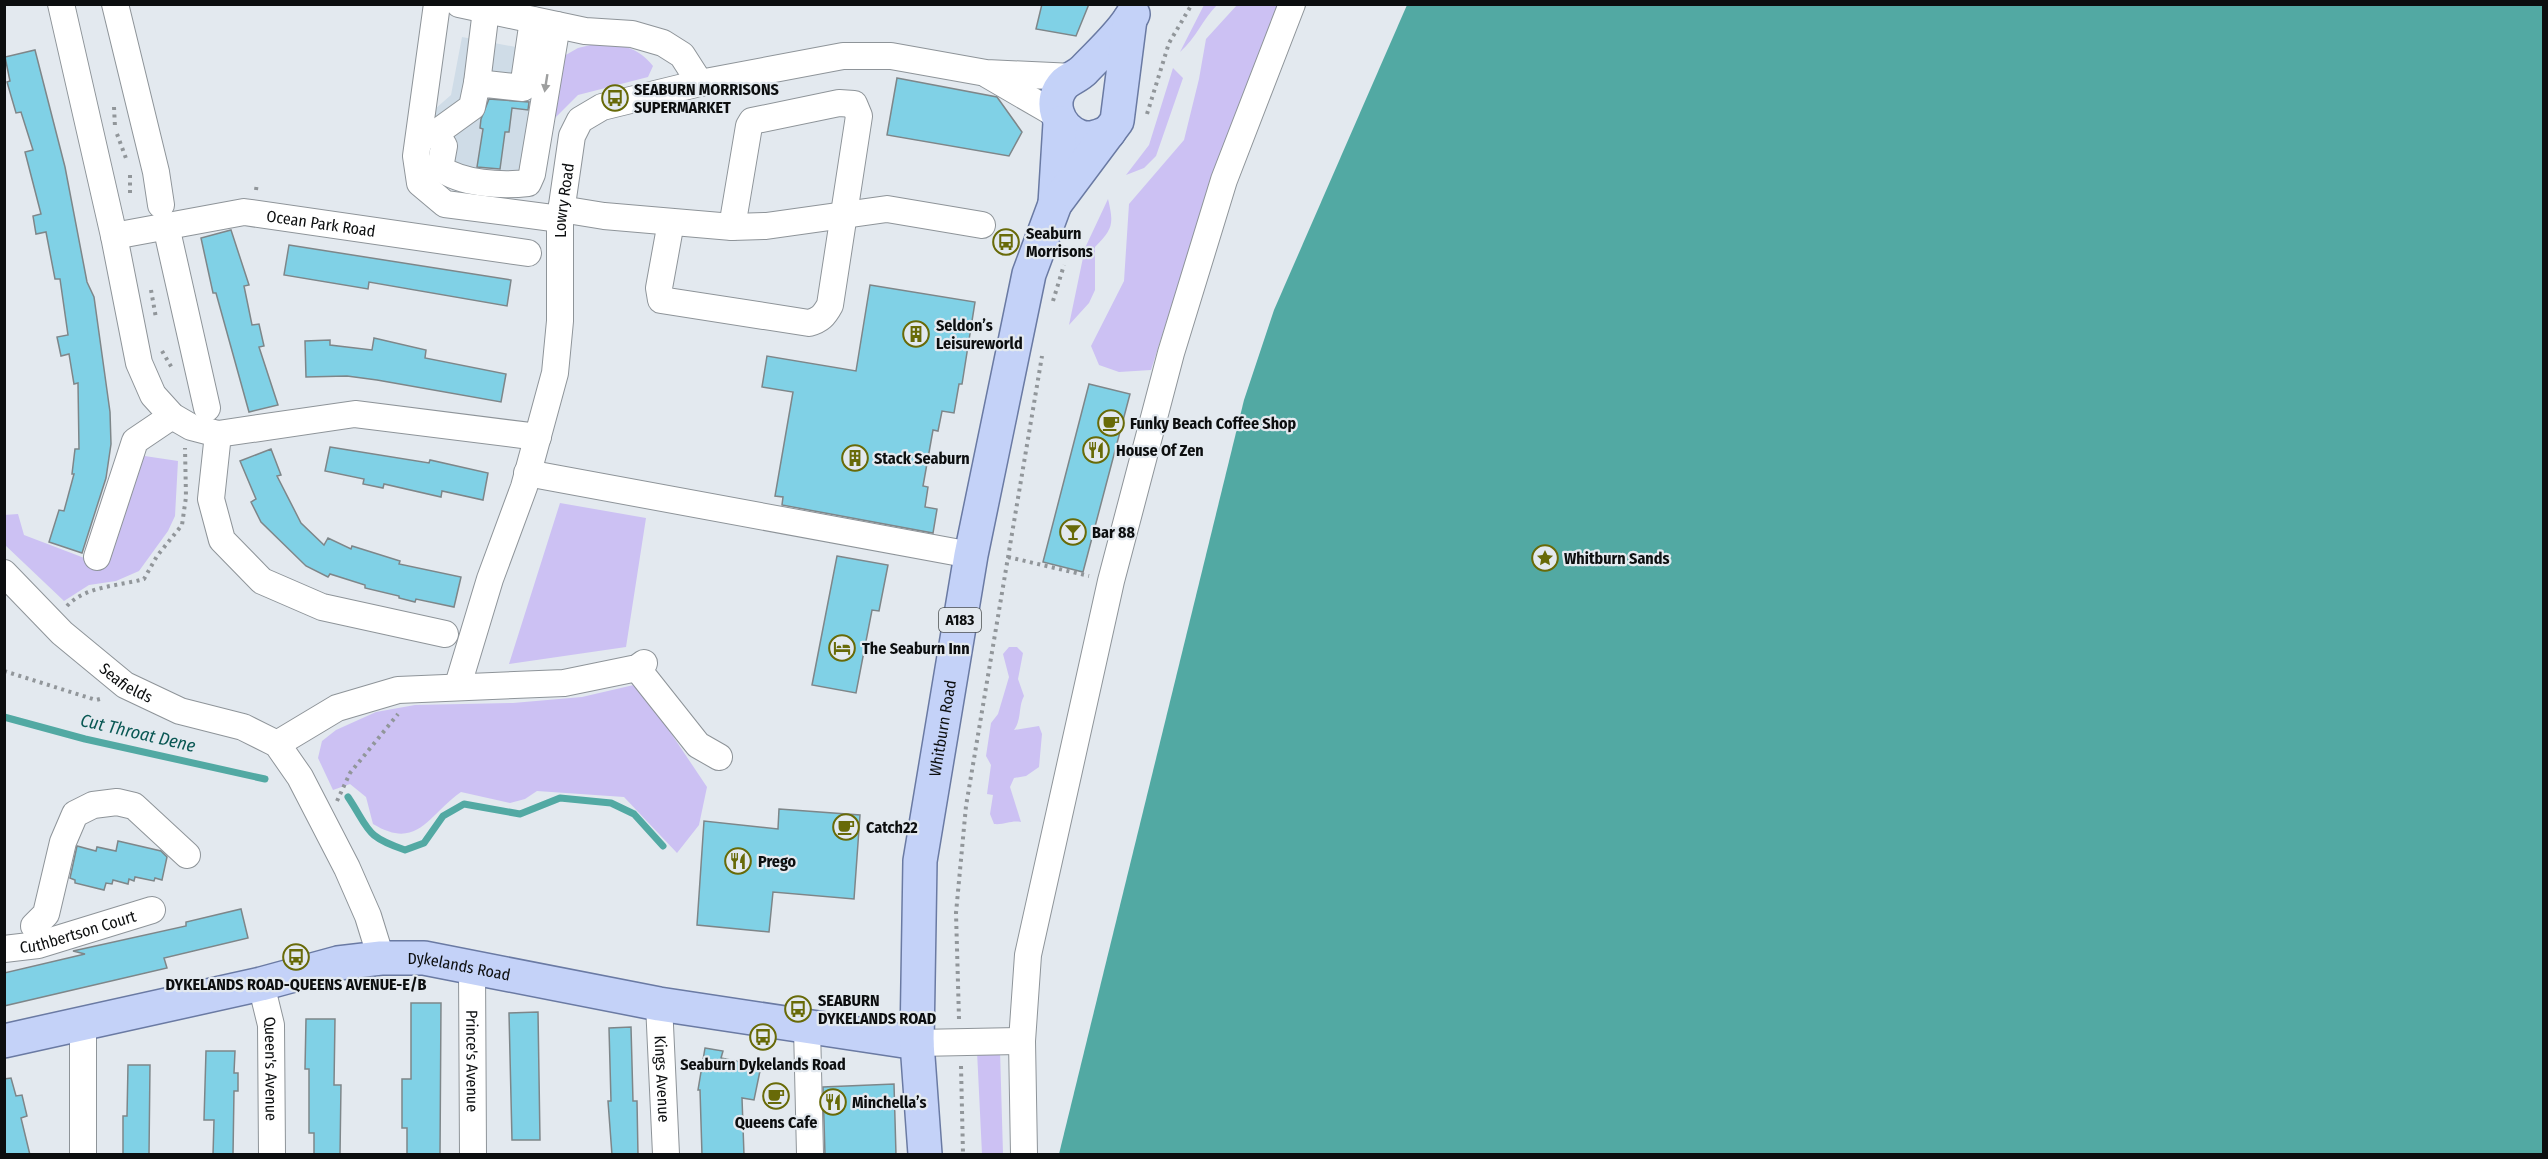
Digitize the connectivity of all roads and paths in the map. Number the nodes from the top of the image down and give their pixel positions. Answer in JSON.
{"nodes":[{"id":1,"x":61,"y":4,"type":"edge"},
{"id":2,"x":115,"y":4,"type":"edge"},
{"id":3,"x":1192,"y":4,"type":"edge"},
{"id":4,"x":1292,"y":4,"type":"edge"},
{"id":5,"x":438,"y":5,"type":"edge"},
{"id":6,"x":1134,"y":12,"type":"edge"},
{"id":7,"x":522,"y":15,"type":"edge"},
{"id":8,"x":986,"y":73,"type":"junction"},
{"id":9,"x":1077,"y":75,"type":"junction"},
{"id":10,"x":700,"y":83,"type":"junction"},
{"id":11,"x":490,"y":84,"type":"junction"},
{"id":12,"x":1058,"y":119,"type":"junction"},
{"id":13,"x":1125,"y":120,"type":"junction"},
{"id":14,"x":428,"y":132,"type":"junction"},
{"id":15,"x":1055,"y":204,"type":"junction"},
{"id":16,"x":561,"y":214,"type":"junction"},
{"id":17,"x":843,"y":214,"type":"junction"},
{"id":18,"x":164,"y":216,"type":"junction"},
{"id":19,"x":671,"y":222,"type":"junction"},
{"id":20,"x":982,"y":225,"type":"dead end"},
{"id":21,"x":732,"y":227,"type":"junction"},
{"id":22,"x":114,"y":236,"type":"junction"},
{"id":23,"x":528,"y":253,"type":"dead end"},
{"id":24,"x":1064,"y":263,"type":"dead end"},
{"id":25,"x":1052,"y":306,"type":"dead end"},
{"id":26,"x":1043,"y":351,"type":"dead end"},
{"id":27,"x":207,"y":408,"type":"dead end"},
{"id":28,"x":172,"y":416,"type":"junction"},
{"id":29,"x":218,"y":434,"type":"junction"},
{"id":30,"x":538,"y":437,"type":"junction"},
{"id":31,"x":527,"y":474,"type":"junction"},
{"id":32,"x":971,"y":555,"type":"junction"},
{"id":33,"x":97,"y":557,"type":"dead end"},
{"id":34,"x":1008,"y":557,"type":"junction"},
{"id":35,"x":4,"y":573,"type":"edge"},
{"id":36,"x":1111,"y":580,"type":"junction"},
{"id":37,"x":445,"y":634,"type":"dead end"},
{"id":38,"x":4,"y":671,"type":"edge"},
{"id":39,"x":126,"y":685,"type":"junction"},
{"id":40,"x":458,"y":685,"type":"junction"},
{"id":41,"x":420,"y":688,"type":"junction"},
{"id":42,"x":277,"y":744,"type":"junction"},
{"id":43,"x":720,"y":757,"type":"dead end"},
{"id":44,"x":326,"y":826,"type":"junction"},
{"id":45,"x":187,"y":855,"type":"dead end"},
{"id":46,"x":152,"y":910,"type":"dead end"},
{"id":47,"x":34,"y":928,"type":"junction"},
{"id":48,"x":4,"y":949,"type":"edge"},
{"id":49,"x":381,"y":958,"type":"junction"},
{"id":50,"x":472,"y":968,"type":"junction"},
{"id":51,"x":261,"y":984,"type":"junction"},
{"id":52,"x":659,"y":1005,"type":"junction"},
{"id":53,"x":83,"y":1024,"type":"junction"},
{"id":54,"x":807,"y":1028,"type":"junction"},
{"id":55,"x":4,"y":1041,"type":"edge"},
{"id":56,"x":960,"y":1041,"type":"junction"},
{"id":57,"x":1022,"y":1041,"type":"junction"},
{"id":58,"x":917,"y":1043,"type":"junction"},
{"id":59,"x":83,"y":1155,"type":"edge"},
{"id":60,"x":272,"y":1155,"type":"edge"},
{"id":61,"x":473,"y":1155,"type":"edge"},
{"id":62,"x":666,"y":1155,"type":"edge"},
{"id":63,"x":810,"y":1155,"type":"edge"},
{"id":64,"x":925,"y":1155,"type":"edge"},
{"id":65,"x":963,"y":1155,"type":"edge"},
{"id":66,"x":1024,"y":1155,"type":"edge"}],
"edges":[{"from":1,"to":22,"type":"street"},
{"from":2,"to":18,"type":"street"},
{"from":3,"to":13,"type":"path"},
{"from":4,"to":36,"type":"street"},
{"from":5,"to":7,"type":"street"},
{"from":5,"to":14,"type":"street"},
{"from":6,"to":9,"type":"main road","number":"A183"},
{"from":6,"to":13,"type":"main road","number":"A183"},
{"from":7,"to":10,"type":"street"},
{"from":7,"to":11,"type":"street"},
{"from":7,"to":11,"type":"street"},
{"from":7,"to":14,"type":"street","one_way":true},
{"from":8,"to":9,"type":"street","name":"Lowry Road"},
{"from":8,"to":10,"type":"street","name":"Lowry Road"},
{"from":8,"to":12,"type":"street","name":"Lowry Road"},
{"from":9,"to":12,"type":"main road","number":"A183"},
{"from":9,"to":13,"type":"main road"},
{"from":10,"to":16,"type":"street","name":"Lowry Road"},
{"from":11,"to":14,"type":"street"},
{"from":12,"to":13,"type":"main road"},
{"from":12,"to":15,"type":"main road","number":"A183"},
{"from":13,"to":15,"type":"main road","number":"A183"},
{"from":14,"to":16,"type":"street"},
{"from":15,"to":32,"type":"main road","name":"Whitburn Road","number":"A183"},
{"from":16,"to":19,"type":"street"},
{"from":16,"to":30,"type":"street","name":"Lowry Road"},
{"from":17,"to":19,"type":"street"},
{"from":17,"to":20,"type":"street"},
{"from":17,"to":21,"type":"street"},
{"from":17,"to":21,"type":"street"},
{"from":18,"to":22,"type":"street","name":"Ocean Park Road"},
{"from":18,"to":23,"type":"street","name":"Ocean Park Road"},
{"from":18,"to":27,"type":"street"},
{"from":19,"to":21,"type":"street"},
{"from":22,"to":28,"type":"street"},
{"from":24,"to":25,"type":"path"},
{"from":26,"to":34,"type":"path"},
{"from":28,"to":29,"type":"street"},
{"from":28,"to":33,"type":"street"},
{"from":29,"to":30,"type":"street"},
{"from":29,"to":37,"type":"street"},
{"from":30,"to":31,"type":"street","name":"Lowry Road"},
{"from":31,"to":32,"type":"street"},
{"from":31,"to":40,"type":"street","name":"Lowry Road"},
{"from":32,"to":58,"type":"main road","name":"Whitburn Road","number":"A183"},
{"from":34,"to":36,"type":"path"},
{"from":34,"to":56,"type":"path"},
{"from":35,"to":39,"type":"street","name":"Seafields"},
{"from":36,"to":57,"type":"street"},
{"from":38,"to":39,"type":"path"},
{"from":39,"to":42,"type":"street","name":"Seafields"},
{"from":40,"to":41,"type":"street"},
{"from":40,"to":43,"type":"street"},
{"from":41,"to":42,"type":"street"},
{"from":41,"to":44,"type":"path"},
{"from":42,"to":44,"type":"street"},
{"from":44,"to":49,"type":"street"},
{"from":45,"to":47,"type":"street"},
{"from":46,"to":47,"type":"street","name":"Cuthbertson Court"},
{"from":47,"to":48,"type":"street","name":"Cuthbertson Court"},
{"from":49,"to":50,"type":"main road","name":"Dykelands Road"},
{"from":49,"to":51,"type":"main road","name":"Dykelands Road"},
{"from":50,"to":52,"type":"main road","name":"Dykelands Road"},
{"from":50,"to":61,"type":"street","name":"Prince's Avenue"},
{"from":51,"to":53,"type":"main road","name":"Dykelands Road"},
{"from":51,"to":60,"type":"street","name":"Queen's Avenue"},
{"from":52,"to":54,"type":"main road","name":"Dykelands Road"},
{"from":52,"to":62,"type":"street","name":"Kings Avenue"},
{"from":53,"to":55,"type":"main road","name":"Dykelands Road"},
{"from":53,"to":59,"type":"street"},
{"from":54,"to":58,"type":"main road","name":"Dykelands Road"},
{"from":54,"to":63,"type":"street"},
{"from":56,"to":57,"type":"street"},
{"from":56,"to":58,"type":"street"},
{"from":56,"to":65,"type":"path"},
{"from":57,"to":66,"type":"street"},
{"from":58,"to":64,"type":"main road","name":"Whitburn Road","number":"A183"}]}
